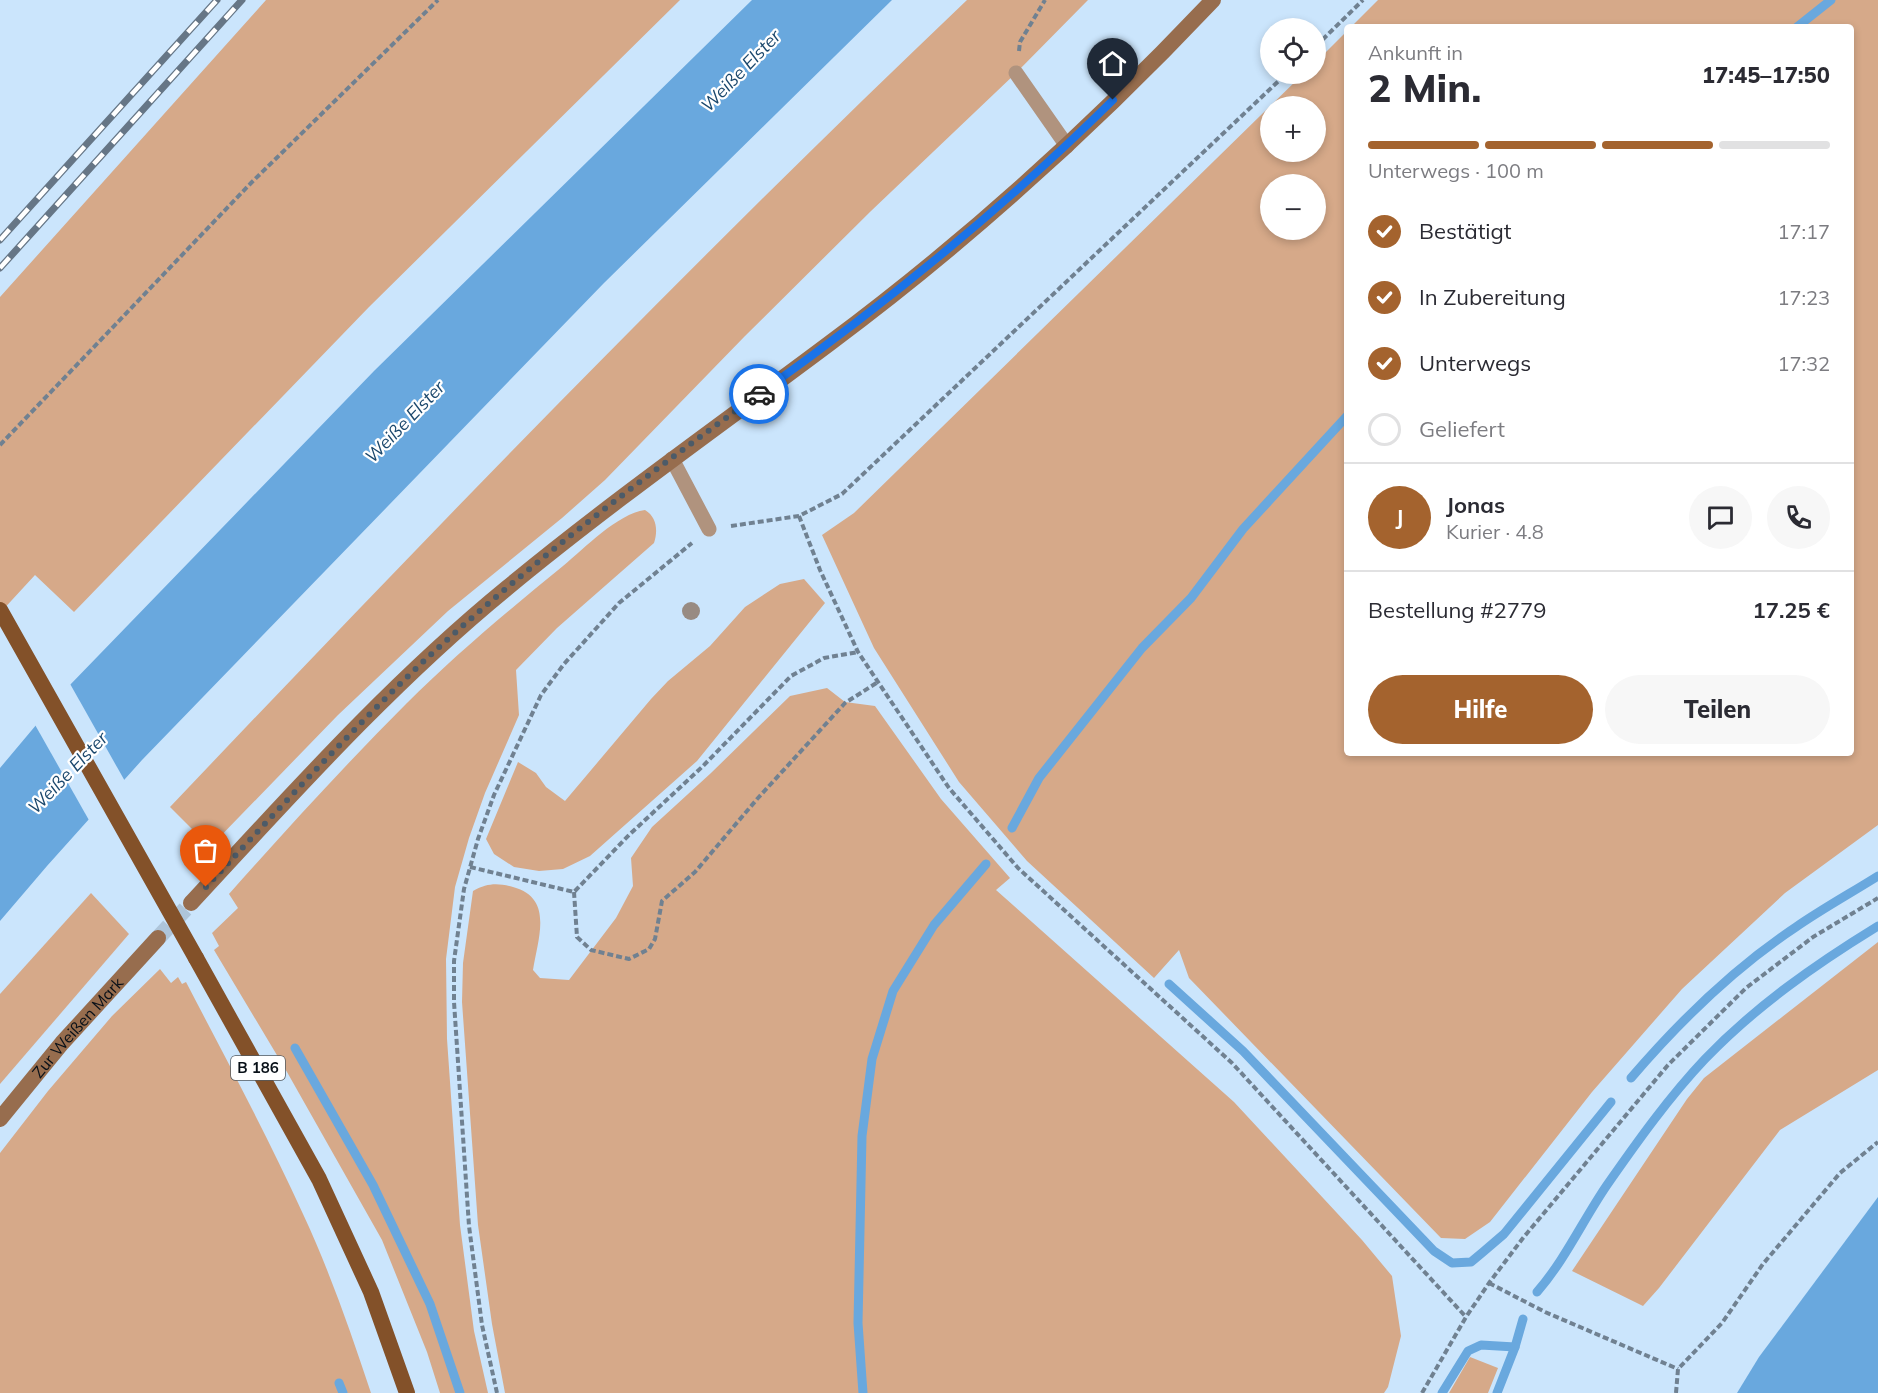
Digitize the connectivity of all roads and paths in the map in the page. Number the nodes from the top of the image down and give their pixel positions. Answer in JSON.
{"nodes":[{"id":1,"x":438,"y":0,"type":"edge"},
{"id":2,"x":1044,"y":0,"type":"edge"},
{"id":3,"x":1213,"y":0,"type":"edge"},
{"id":4,"x":1363,"y":0,"type":"edge"},
{"id":5,"x":1326,"y":35,"type":"edge"},
{"id":6,"x":1016,"y":73,"type":"joint"},
{"id":7,"x":1275,"y":84,"type":"edge"},
{"id":8,"x":1067,"y":146,"type":"junction"},
{"id":9,"x":0,"y":445,"type":"edge"},
{"id":10,"x":672,"y":459,"type":"junction"},
{"id":11,"x":799,"y":516,"type":"junction"},
{"id":12,"x":709,"y":530,"type":"junction"},
{"id":13,"x":0,"y":610,"type":"edge"},
{"id":14,"x":858,"y":652,"type":"junction"},
{"id":15,"x":878,"y":682,"type":"junction"},
{"id":16,"x":470,"y":867,"type":"junction"},
{"id":17,"x":574,"y":891,"type":"junction"},
{"id":18,"x":1878,"y":898,"type":"edge"},
{"id":19,"x":191,"y":903,"type":"tunnel mouth"},
{"id":20,"x":158,"y":938,"type":"tunnel mouth"},
{"id":21,"x":0,"y":1119,"type":"edge"},
{"id":22,"x":1878,"y":1142,"type":"edge"},
{"id":23,"x":1489,"y":1283,"type":"junction"},
{"id":24,"x":1466,"y":1317,"type":"junction"},
{"id":25,"x":1678,"y":1369,"type":"junction"},
{"id":26,"x":407,"y":1393,"type":"edge"},
{"id":27,"x":496,"y":1393,"type":"edge"},
{"id":28,"x":1422,"y":1393,"type":"edge"},
{"id":29,"x":1676,"y":1393,"type":"edge"}],
"edges":[{"from":1,"to":9,"type":"path"},
{"from":2,"to":6,"type":"path"},
{"from":3,"to":8,"type":"main road"},
{"from":4,"to":5,"type":"path"},
{"from":6,"to":8,"type":"lane"},
{"from":7,"to":11,"type":"path"},
{"from":8,"to":10,"type":"main road"},
{"from":10,"to":12,"type":"lane"},
{"from":10,"to":19,"type":"main road"},
{"from":11,"to":12,"type":"path"},
{"from":11,"to":14,"type":"path"},
{"from":12,"to":16,"type":"path"},
{"from":13,"to":26,"type":"main road","number":"B 186","bridge":true},
{"from":14,"to":15,"type":"path"},
{"from":14,"to":17,"type":"path"},
{"from":15,"to":17,"type":"path"},
{"from":15,"to":24,"type":"path"},
{"from":16,"to":17,"type":"path"},
{"from":16,"to":27,"type":"path"},
{"from":18,"to":23,"type":"path"},
{"from":20,"to":21,"type":"main road","name":"Zur Weißen Mark"},
{"from":22,"to":25,"type":"path"},
{"from":23,"to":24,"type":"path"},
{"from":23,"to":25,"type":"path"},
{"from":24,"to":28,"type":"path"},
{"from":25,"to":29,"type":"path"}]}
